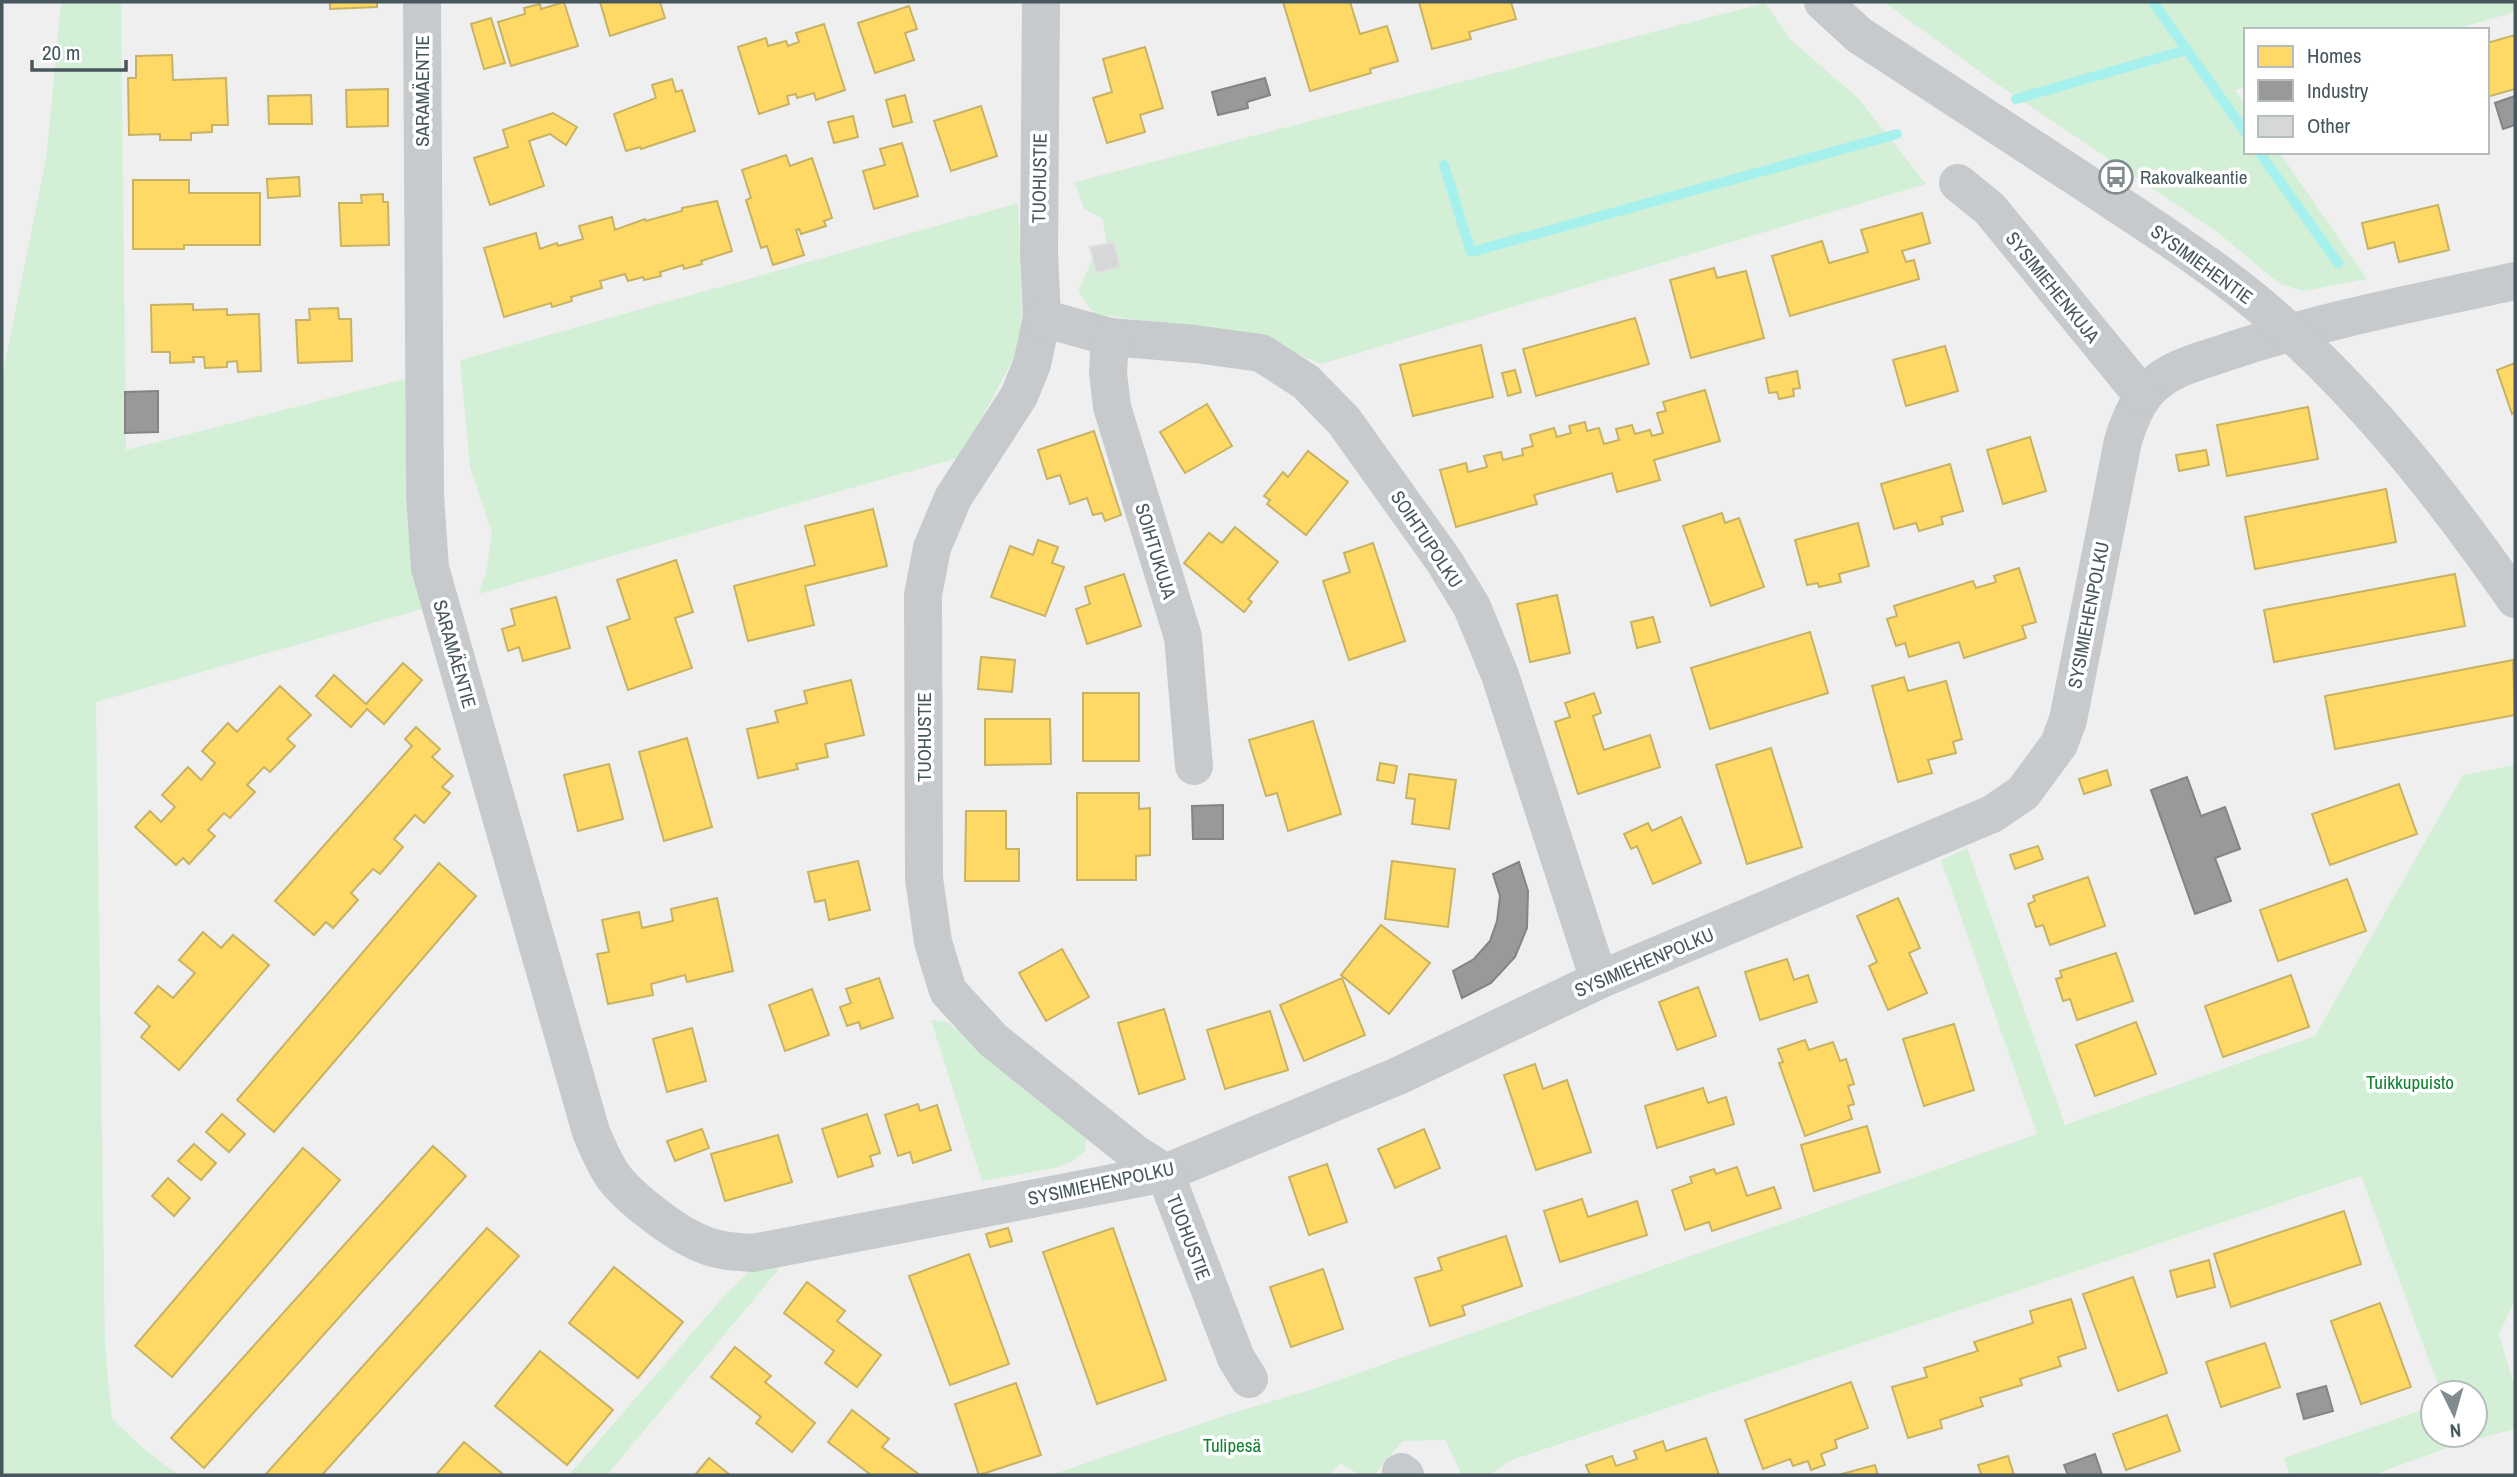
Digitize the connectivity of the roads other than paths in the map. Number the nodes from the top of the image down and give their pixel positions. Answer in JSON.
{"nodes":[{"id":1,"x":422,"y":2,"type":"edge"},
{"id":2,"x":1041,"y":2,"type":"edge"},
{"id":3,"x":1823,"y":2,"type":"edge"},
{"id":4,"x":1958,"y":183,"type":"dead end"},
{"id":5,"x":2515,"y":281,"type":"edge"},
{"id":6,"x":1042,"y":318,"type":"junction"},
{"id":7,"x":2290,"y":332,"type":"junction"},
{"id":8,"x":1110,"y":337,"type":"junction"},
{"id":9,"x":2142,"y":396,"type":"junction"},
{"id":10,"x":2515,"y":599,"type":"edge"},
{"id":11,"x":1194,"y":766,"type":"dead end"},
{"id":12,"x":1599,"y":980,"type":"junction"},
{"id":13,"x":1165,"y":1172,"type":"junction"},
{"id":14,"x":699,"y":1243,"type":"joint"},
{"id":15,"x":1249,"y":1380,"type":"dead end"}],
"edges":[{"from":1,"to":14,"type":"street","name":"SARAMÄENTIE"},
{"from":2,"to":6,"type":"street","name":"TUOHUSTIE"},
{"from":3,"to":7,"type":"street","name":"SYSIMIEHENTIE"},
{"from":4,"to":9,"type":"street","name":"SYSIMIEHENKUJA"},
{"from":5,"to":7,"type":"street"},
{"from":6,"to":8,"type":"street","name":"SOIHTUPOLKU"},
{"from":6,"to":13,"type":"street","name":"TUOHUSTIE"},
{"from":7,"to":9,"type":"street","name":"SYSIMIEHENPOLKU"},
{"from":7,"to":10,"type":"street","name":"SYSIMIEHENTIE"},
{"from":8,"to":11,"type":"street","name":"SOIHTUKUJA"},
{"from":8,"to":12,"type":"street","name":"SOIHTUPOLKU"},
{"from":9,"to":12,"type":"street","name":"SYSIMIEHENPOLKU"},
{"from":12,"to":13,"type":"street","name":"SYSIMIEHENPOLKU"},
{"from":13,"to":14,"type":"street","name":"SYSIMIEHENPOLKU"},
{"from":13,"to":15,"type":"street","name":"TUOHUSTIE"}]}
